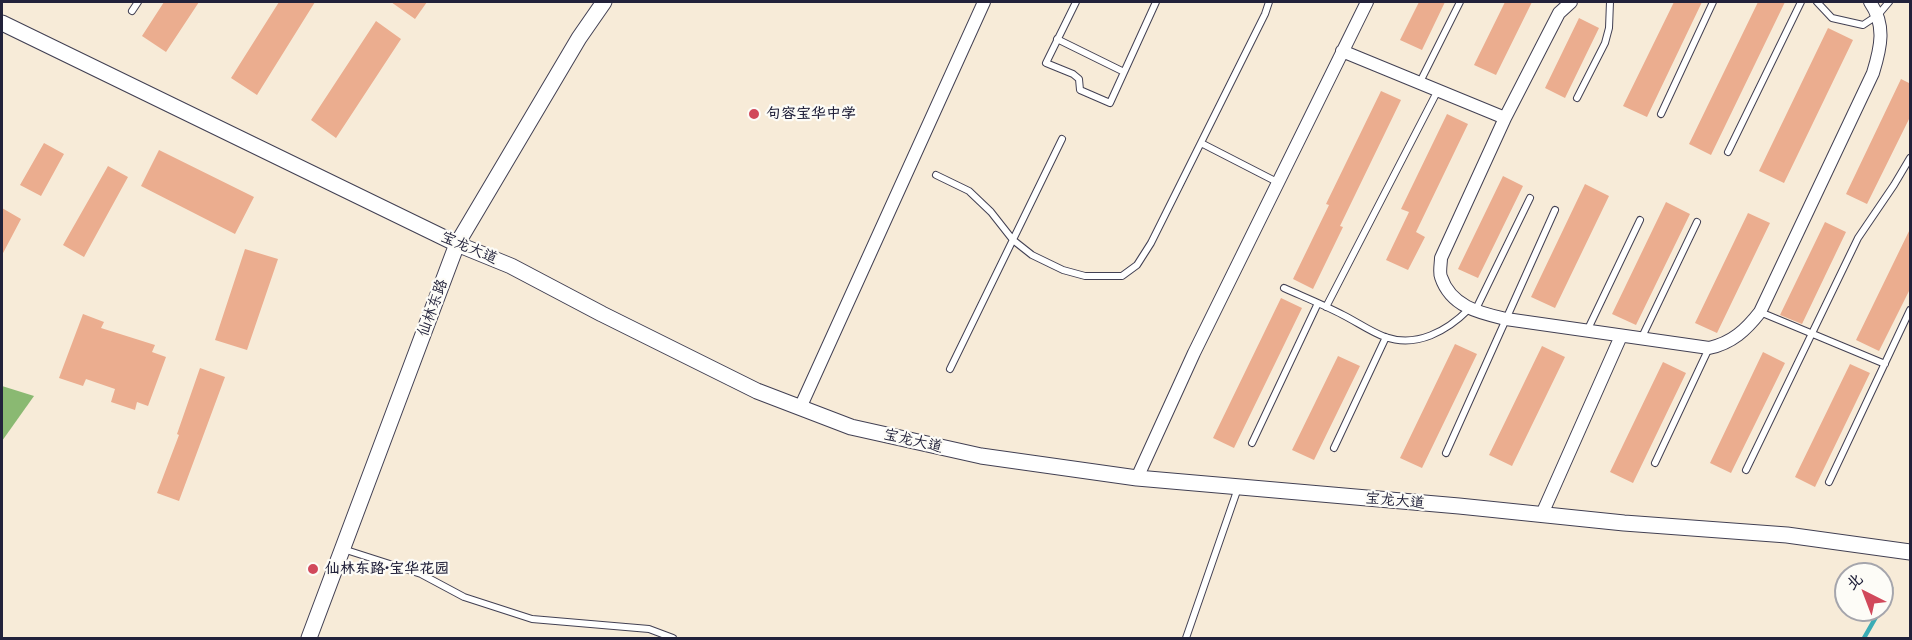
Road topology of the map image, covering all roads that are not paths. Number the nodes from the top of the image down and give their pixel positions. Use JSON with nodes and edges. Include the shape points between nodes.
{"nodes":[{"id":1,"x":138,"y":2,"type":"edge"},
{"id":2,"x":604,"y":2,"type":"edge"},
{"id":3,"x":984,"y":2,"type":"edge"},
{"id":4,"x":1076,"y":2,"type":"edge"},
{"id":5,"x":1156,"y":2,"type":"edge"},
{"id":6,"x":1269,"y":2,"type":"edge"},
{"id":7,"x":1367,"y":2,"type":"edge"},
{"id":8,"x":1460,"y":2,"type":"edge"},
{"id":9,"x":1571,"y":2,"type":"edge"},
{"id":10,"x":1610,"y":2,"type":"edge"},
{"id":11,"x":1713,"y":2,"type":"edge"},
{"id":12,"x":1801,"y":2,"type":"edge"},
{"id":13,"x":1817,"y":2,"type":"edge"},
{"id":14,"x":1870,"y":2,"type":"edge"},
{"id":15,"x":1889,"y":2,"type":"edge"},
{"id":16,"x":132,"y":11,"type":"dead end"},
{"id":17,"x":1878,"y":15,"type":"junction"},
{"id":18,"x":2,"y":22,"type":"edge"},
{"id":19,"x":1057,"y":39,"type":"junction"},
{"id":20,"x":1342,"y":51,"type":"junction"},
{"id":21,"x":1124,"y":72,"type":"junction"},
{"id":22,"x":1420,"y":82,"type":"junction"},
{"id":23,"x":1438,"y":90,"type":"junction"},
{"id":24,"x":1578,"y":98,"type":"dead end"},
{"id":25,"x":1661,"y":114,"type":"dead end"},
{"id":26,"x":1505,"y":118,"type":"junction"},
{"id":27,"x":1062,"y":139,"type":"dead end"},
{"id":28,"x":1201,"y":143,"type":"junction"},
{"id":29,"x":1728,"y":152,"type":"dead end"},
{"id":30,"x":1911,"y":158,"type":"edge"},
{"id":31,"x":936,"y":175,"type":"dead end"},
{"id":32,"x":1277,"y":182,"type":"junction"},
{"id":33,"x":1530,"y":198,"type":"dead end"},
{"id":34,"x":1555,"y":210,"type":"dead end"},
{"id":35,"x":1640,"y":220,"type":"dead end"},
{"id":36,"x":1697,"y":222,"type":"dead end"},
{"id":37,"x":1013,"y":240,"type":"junction"},
{"id":38,"x":457,"y":244,"type":"junction"},
{"id":39,"x":1284,"y":288,"type":"dead end"},
{"id":40,"x":1318,"y":303,"type":"junction"},
{"id":41,"x":1326,"y":307,"type":"junction"},
{"id":42,"x":1472,"y":310,"type":"junction"},
{"id":43,"x":1911,"y":310,"type":"edge"},
{"id":44,"x":1760,"y":312,"type":"junction"},
{"id":45,"x":1506,"y":319,"type":"junction"},
{"id":46,"x":1587,"y":331,"type":"junction"},
{"id":47,"x":1812,"y":334,"type":"junction"},
{"id":48,"x":1621,"y":336,"type":"junction"},
{"id":49,"x":1386,"y":337,"type":"junction"},
{"id":50,"x":1641,"y":339,"type":"junction"},
{"id":51,"x":1709,"y":348,"type":"junction"},
{"id":52,"x":1885,"y":364,"type":"junction"},
{"id":53,"x":950,"y":369,"type":"dead end"},
{"id":54,"x":800,"y":408,"type":"junction"},
{"id":55,"x":1252,"y":443,"type":"dead end"},
{"id":56,"x":1334,"y":448,"type":"dead end"},
{"id":57,"x":1446,"y":453,"type":"dead end"},
{"id":58,"x":1655,"y":464,"type":"dead end"},
{"id":59,"x":1746,"y":470,"type":"dead end"},
{"id":60,"x":1137,"y":478,"type":"junction"},
{"id":61,"x":1829,"y":482,"type":"dead end"},
{"id":62,"x":1238,"y":487,"type":"junction"},
{"id":63,"x":1542,"y":514,"type":"junction"},
{"id":64,"x":343,"y":549,"type":"junction"},
{"id":65,"x":1911,"y":552,"type":"edge"},
{"id":66,"x":309,"y":639,"type":"edge"},
{"id":67,"x":673,"y":639,"type":"edge"},
{"id":68,"x":1186,"y":639,"type":"edge"}],
"edges":[{"from":1,"to":16,"type":"lane"},
{"from":2,"to":38,"type":"street","name":"仙林东路"},
{"from":3,"to":54,"type":"street"},
{"from":4,"to":19,"type":"lane"},
{"from":5,"to":21,"type":"lane"},
{"from":6,"to":28,"type":"lane"},
{"from":7,"to":20,"type":"street"},
{"from":8,"to":22,"type":"lane"},
{"from":9,"to":26,"type":"street","via":[[1559,13]]},
{"from":10,"to":24,"type":"lane","via":[[1605,43]]},
{"from":11,"to":25,"type":"lane"},
{"from":12,"to":29,"type":"lane"},
{"from":13,"to":17,"type":"lane","via":[[1832,18],[1849,23],[1863,25]]},
{"from":14,"to":17,"type":"street"},
{"from":15,"to":17,"type":"lane"},
{"from":17,"to":44,"type":"street","via":[[1879,53],[1873,73]]},
{"from":18,"to":38,"type":"street","name":"宝龙大道"},
{"from":19,"to":21,"type":"lane"},
{"from":19,"to":21,"type":"lane","via":[[1046,63],[1073,74],[1079,79],[1080,90],[1110,103]]},
{"from":20,"to":22,"type":"street"},
{"from":20,"to":32,"type":"street"},
{"from":22,"to":23,"type":"street"},
{"from":23,"to":26,"type":"street"},
{"from":23,"to":41,"type":"lane"},
{"from":26,"to":42,"type":"street","via":[[1441,258],[1440,276],[1449,292]]},
{"from":27,"to":37,"type":"lane"},
{"from":28,"to":32,"type":"lane"},
{"from":28,"to":37,"type":"lane","via":[[1151,243],[1137,265],[1122,276],[1085,276],[1063,270],[1032,255]]},
{"from":30,"to":47,"type":"lane","via":[[1858,238]]},
{"from":31,"to":37,"type":"lane","via":[[969,191]]},
{"from":32,"to":60,"type":"street"},
{"from":33,"to":42,"type":"lane"},
{"from":34,"to":45,"type":"lane"},
{"from":35,"to":46,"type":"lane"},
{"from":36,"to":50,"type":"lane"},
{"from":37,"to":53,"type":"lane"},
{"from":38,"to":54,"type":"street","name":"宝龙大道","via":[[511,266],[757,391]]},
{"from":38,"to":64,"type":"street","name":"仙林东路"},
{"from":39,"to":40,"type":"lane"},
{"from":40,"to":41,"type":"lane"},
{"from":40,"to":55,"type":"lane"},
{"from":41,"to":49,"type":"lane"},
{"from":42,"to":45,"type":"street"},
{"from":42,"to":49,"type":"lane","via":[[1428,337]]},
{"from":43,"to":52,"type":"lane"},
{"from":44,"to":47,"type":"lane"},
{"from":44,"to":51,"type":"street","via":[[1738,336]]},
{"from":45,"to":46,"type":"street"},
{"from":45,"to":57,"type":"lane"},
{"from":46,"to":48,"type":"street"},
{"from":47,"to":52,"type":"lane"},
{"from":47,"to":59,"type":"lane"},
{"from":48,"to":50,"type":"street"},
{"from":48,"to":63,"type":"street"},
{"from":49,"to":56,"type":"lane"},
{"from":50,"to":51,"type":"street"},
{"from":51,"to":58,"type":"lane"},
{"from":52,"to":61,"type":"lane"},
{"from":54,"to":60,"type":"street","name":"宝龙大道","via":[[851,427],[981,456]]},
{"from":60,"to":62,"type":"street","name":"宝龙大道"},
{"from":62,"to":63,"type":"street","name":"宝龙大道"},
{"from":62,"to":68,"type":"lane"},
{"from":63,"to":65,"type":"street","name":"宝龙大道","via":[[1787,535]]},
{"from":64,"to":66,"type":"street","name":"仙林东路"},
{"from":64,"to":67,"type":"lane","via":[[421,574],[464,597],[532,619],[649,629]]}]}
